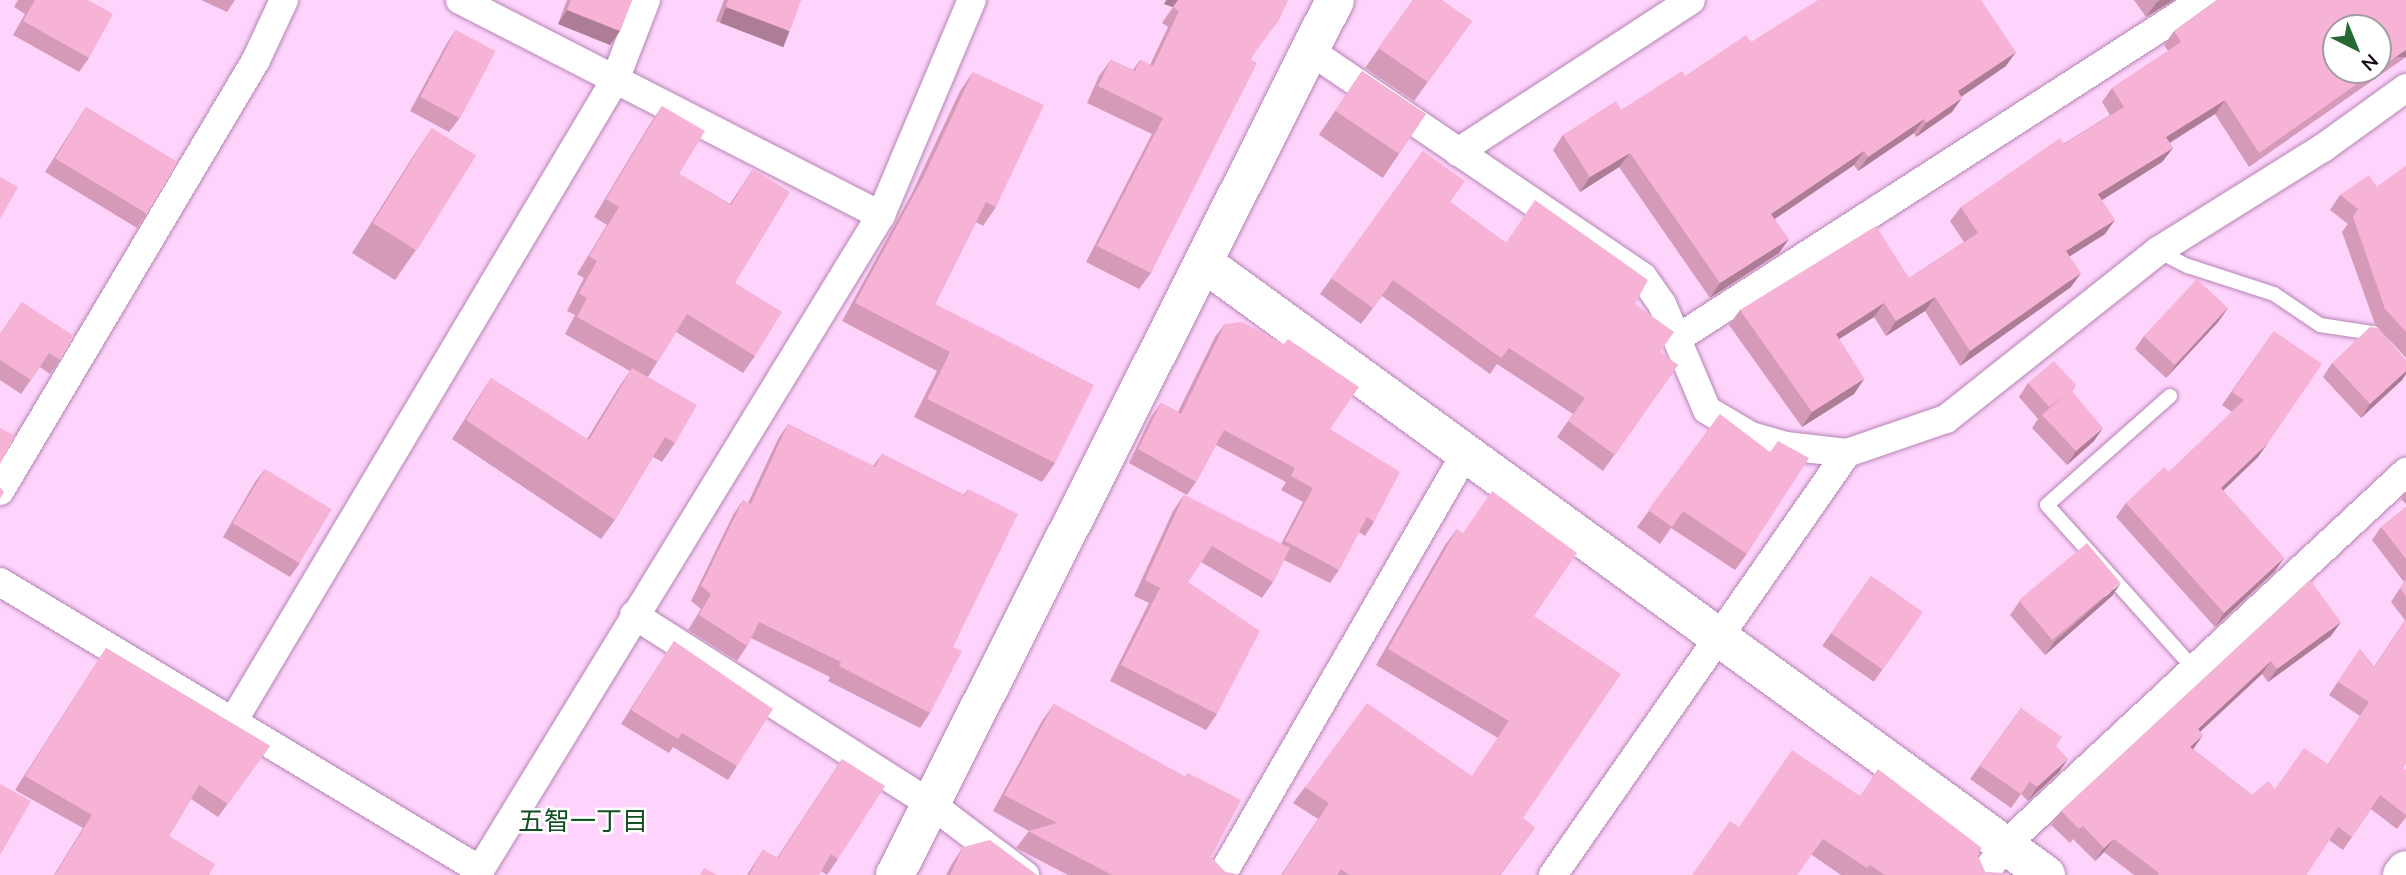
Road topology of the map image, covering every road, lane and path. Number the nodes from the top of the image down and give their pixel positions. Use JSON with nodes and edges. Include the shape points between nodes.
{"nodes":[{"id":1,"x":284,"y":0,"type":"edge"},
{"id":2,"x":460,"y":0,"type":"edge"},
{"id":3,"x":646,"y":0,"type":"edge"},
{"id":4,"x":972,"y":0,"type":"edge"},
{"id":5,"x":1335,"y":0,"type":"edge"},
{"id":6,"x":1691,"y":0,"type":"edge"},
{"id":7,"x":2203,"y":0,"type":"edge"},
{"id":8,"x":1312,"y":52,"type":"junction"},
{"id":9,"x":615,"y":80,"type":"junction"},
{"id":10,"x":2406,"y":88,"type":"edge"},
{"id":11,"x":1458,"y":152,"type":"junction"},
{"id":12,"x":881,"y":215,"type":"junction"},
{"id":13,"x":2158,"y":251,"type":"junction"},
{"id":14,"x":1204,"y":263,"type":"junction"},
{"id":15,"x":1678,"y":338,"type":"junction"},
{"id":16,"x":2389,"y":352,"type":"edge"},
{"id":17,"x":2170,"y":396,"type":"dead end"},
{"id":18,"x":1847,"y":453,"type":"junction"},
{"id":19,"x":1465,"y":454,"type":"junction"},
{"id":20,"x":2406,"y":472,"type":"edge"},
{"id":21,"x":0,"y":491,"type":"edge"},
{"id":22,"x":0,"y":582,"type":"edge"},
{"id":23,"x":634,"y":615,"type":"junction"},
{"id":24,"x":1717,"y":637,"type":"junction"},
{"id":25,"x":2194,"y":669,"type":"junction"},
{"id":26,"x":232,"y":723,"type":"junction"},
{"id":27,"x":931,"y":804,"type":"junction"},
{"id":28,"x":1995,"y":860,"type":"edge"},
{"id":29,"x":2406,"y":870,"type":"edge"},
{"id":30,"x":479,"y":872,"type":"edge"},
{"id":31,"x":895,"y":875,"type":"edge"},
{"id":32,"x":1025,"y":875,"type":"edge"},
{"id":33,"x":1222,"y":875,"type":"edge"},
{"id":34,"x":1553,"y":875,"type":"edge"},
{"id":35,"x":2046,"y":875,"type":"edge"},
{"id":36,"x":2402,"y":875,"type":"edge"}],
"edges":[{"from":1,"to":21,"type":"street","via":[[249,72]]},
{"from":2,"to":9,"type":"street"},
{"from":3,"to":9,"type":"street"},
{"from":4,"to":12,"type":"street"},
{"from":5,"to":8,"type":"street"},
{"from":6,"to":11,"type":"street"},
{"from":7,"to":15,"type":"street"},
{"from":8,"to":11,"type":"street"},
{"from":8,"to":14,"type":"street"},
{"from":9,"to":12,"type":"street"},
{"from":9,"to":26,"type":"street"},
{"from":10,"to":13,"type":"street","via":[[2323,148]]},
{"from":11,"to":15,"type":"street","via":[[1643,277]]},
{"from":12,"to":23,"type":"street"},
{"from":13,"to":16,"type":"lane","via":[[2188,266],[2273,294],[2320,325],[2373,333]]},
{"from":13,"to":18,"type":"street","via":[[1945,419]]},
{"from":14,"to":19,"type":"street"},
{"from":14,"to":27,"type":"street"},
{"from":15,"to":18,"type":"street","via":[[1707,410],[1727,424],[1786,446]]},
{"from":17,"to":25,"type":"lane","via":[[2047,505]]},
{"from":18,"to":24,"type":"street"},
{"from":19,"to":24,"type":"street"},
{"from":19,"to":33,"type":"street"},
{"from":20,"to":25,"type":"street"},
{"from":22,"to":26,"type":"street"},
{"from":23,"to":27,"type":"street"},
{"from":23,"to":30,"type":"street"},
{"from":24,"to":28,"type":"street"},
{"from":24,"to":34,"type":"street"},
{"from":25,"to":28,"type":"street"},
{"from":26,"to":30,"type":"street"},
{"from":27,"to":31,"type":"street"},
{"from":27,"to":32,"type":"street"},
{"from":28,"to":35,"type":"street"},
{"from":29,"to":36,"type":"street"}]}
